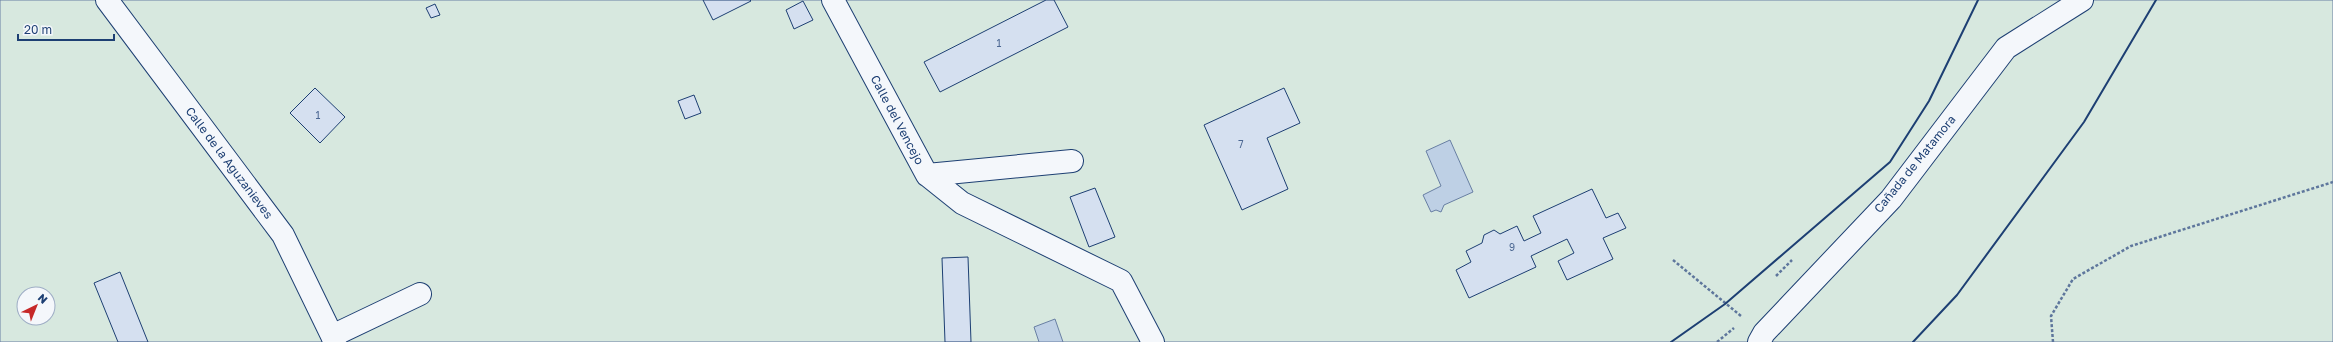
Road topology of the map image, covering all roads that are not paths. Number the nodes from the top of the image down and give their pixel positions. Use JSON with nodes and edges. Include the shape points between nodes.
{"nodes":[{"id":1,"x":107,"y":0,"type":"edge"},
{"id":2,"x":834,"y":0,"type":"edge"},
{"id":3,"x":2082,"y":0,"type":"edge"},
{"id":4,"x":1072,"y":161,"type":"dead end"},
{"id":5,"x":927,"y":175,"type":"junction"},
{"id":6,"x":420,"y":294,"type":"dead end"},
{"id":7,"x":1762,"y":338,"type":"edge"},
{"id":8,"x":334,"y":339,"type":"edge"},
{"id":9,"x":1153,"y":342,"type":"edge"}],
"edges":[{"from":1,"to":8,"type":"street","name":"Calle de la Aguzanieves","via":[[283,235]]},
{"from":2,"to":5,"type":"street","name":"Calle del Vencejo"},
{"from":3,"to":7,"type":"street","name":"Cañada de Matamora","via":[[2006,48],[1890,199]]},
{"from":4,"to":5,"type":"street","name":"Calle del Vencejo"},
{"from":5,"to":9,"type":"street","via":[[962,203],[1121,281]]},
{"from":6,"to":8,"type":"street","name":"Calle de la Aguzanieves"}]}
